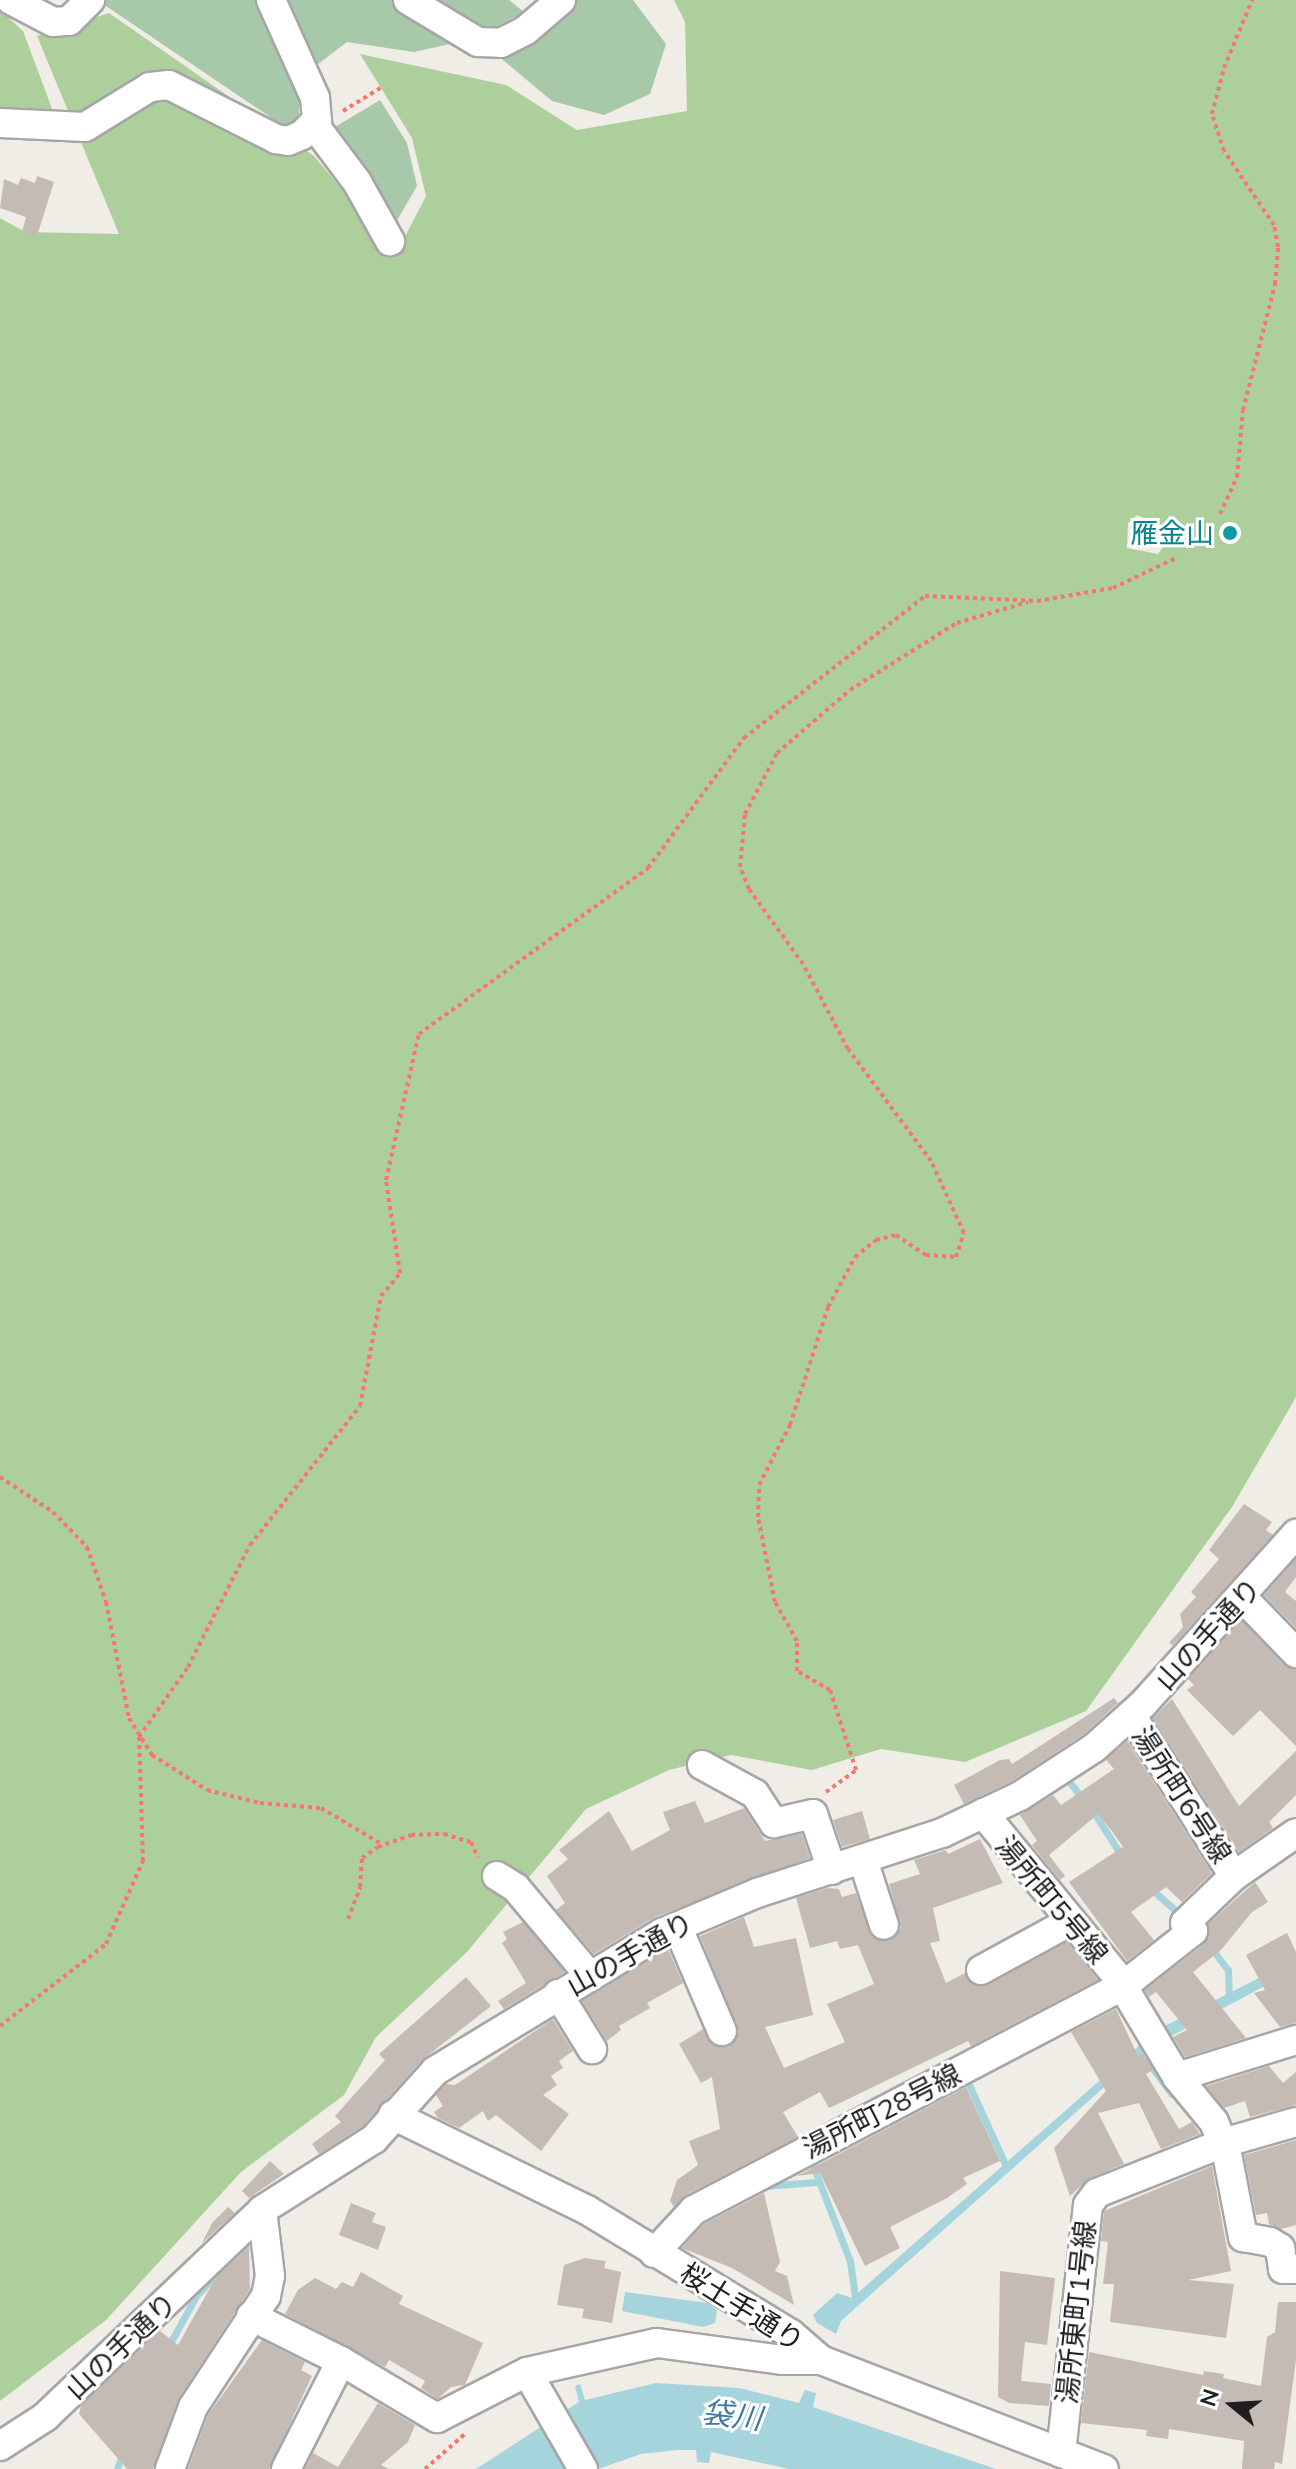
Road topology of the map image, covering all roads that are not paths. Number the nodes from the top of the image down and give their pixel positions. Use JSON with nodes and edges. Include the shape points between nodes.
{"nodes":[{"id":1,"x":11,"y":0,"type":"edge"},
{"id":2,"x":90,"y":0,"type":"edge"},
{"id":3,"x":271,"y":0,"type":"edge"},
{"id":4,"x":408,"y":0,"type":"edge"},
{"id":5,"x":561,"y":0,"type":"edge"},
{"id":6,"x":317,"y":122,"type":"junction"},
{"id":7,"x":0,"y":123,"type":"edge"},
{"id":8,"x":390,"y":241,"type":"dead end"},
{"id":9,"x":1296,"y":1534,"type":"edge"},
{"id":10,"x":1242,"y":1597,"type":"junction"},
{"id":11,"x":1296,"y":1653,"type":"edge"},
{"id":12,"x":1131,"y":1715,"type":"junction"},
{"id":13,"x":702,"y":1765,"type":"dead end"},
{"id":14,"x":983,"y":1813,"type":"junction"},
{"id":15,"x":1296,"y":1833,"type":"edge"},
{"id":16,"x":863,"y":1860,"type":"junction"},
{"id":17,"x":832,"y":1870,"type":"junction"},
{"id":18,"x":497,"y":1876,"type":"road end"},
{"id":19,"x":1234,"y":1876,"type":"junction"},
{"id":20,"x":1071,"y":1921,"type":"junction"},
{"id":21,"x":884,"y":1925,"type":"dead end"},
{"id":22,"x":678,"y":1928,"type":"junction"},
{"id":23,"x":981,"y":1970,"type":"dead end"},
{"id":24,"x":589,"y":1975,"type":"junction"},
{"id":25,"x":1123,"y":1986,"type":"junction"},
{"id":26,"x":558,"y":1994,"type":"junction"},
{"id":27,"x":722,"y":2031,"type":"dead end"},
{"id":28,"x":1296,"y":2040,"type":"edge"},
{"id":29,"x":592,"y":2049,"type":"dead end"},
{"id":30,"x":1177,"y":2077,"type":"junction"},
{"id":31,"x":393,"y":2115,"type":"junction"},
{"id":32,"x":1296,"y":2122,"type":"edge"},
{"id":33,"x":1223,"y":2143,"type":"junction"},
{"id":34,"x":262,"y":2210,"type":"junction"},
{"id":35,"x":654,"y":2253,"type":"junction"},
{"id":36,"x":1296,"y":2269,"type":"edge"},
{"id":37,"x":251,"y":2316,"type":"junction"},
{"id":38,"x":821,"y":2360,"type":"junction"},
{"id":39,"x":341,"y":2361,"type":"junction"},
{"id":40,"x":527,"y":2372,"type":"junction"},
{"id":41,"x":0,"y":2446,"type":"edge"},
{"id":42,"x":1061,"y":2453,"type":"junction"},
{"id":43,"x":170,"y":2469,"type":"edge"},
{"id":44,"x":286,"y":2469,"type":"edge"},
{"id":45,"x":583,"y":2469,"type":"edge"},
{"id":46,"x":1104,"y":2469,"type":"edge"}],
"edges":[{"from":1,"to":2,"type":"street","via":[[53,22],[69,21]]},
{"from":3,"to":6,"type":"street","via":[[315,98]]},
{"from":4,"to":5,"type":"street","via":[[478,42],[501,43]]},
{"from":6,"to":7,"type":"street","via":[[288,141],[276,139],[169,85],[150,87],[85,127]]},
{"from":6,"to":8,"type":"street"},
{"from":9,"to":10,"type":"street","name":"山の手通り"},
{"from":10,"to":11,"type":"street"},
{"from":10,"to":12,"type":"street","name":"山の手通り"},
{"from":12,"to":14,"type":"street","name":"山の手通り","via":[[1094,1748]]},
{"from":12,"to":19,"type":"street","name":"湯所町6号線"},
{"from":13,"to":17,"type":"street","via":[[755,1794],[774,1823],[813,1814]]},
{"from":14,"to":16,"type":"street","name":"山の手通り"},
{"from":14,"to":20,"type":"street","name":"湯所町5号線"},
{"from":15,"to":19,"type":"street"},
{"from":16,"to":17,"type":"street","name":"山の手通り"},
{"from":16,"to":21,"type":"street"},
{"from":17,"to":22,"type":"street","name":"山の手通り","via":[[713,1909]]},
{"from":18,"to":24,"type":"street","via":[[516,1888]]},
{"from":19,"to":25,"type":"street","name":"湯所町28号線","via":[[1185,1923],[1193,1931]]},
{"from":20,"to":23,"type":"street"},
{"from":20,"to":25,"type":"street","name":"湯所町5号線"},
{"from":22,"to":24,"type":"street","name":"山の手通り"},
{"from":22,"to":27,"type":"street"},
{"from":24,"to":26,"type":"street","name":"山の手通り"},
{"from":25,"to":30,"type":"street","name":"湯所町5号線"},
{"from":25,"to":35,"type":"street","name":"湯所町28号線","via":[[694,2210]]},
{"from":26,"to":29,"type":"street"},
{"from":26,"to":31,"type":"street","name":"山の手通り","via":[[435,2071]]},
{"from":28,"to":30,"type":"street"},
{"from":30,"to":33,"type":"street","name":"湯所町5号線","via":[[1214,2122]]},
{"from":31,"to":34,"type":"street","name":"山の手通り","via":[[374,2139]]},
{"from":31,"to":35,"type":"street","name":"桜土手通り","via":[[587,2210]]},
{"from":32,"to":33,"type":"street","name":"湯所東町1号線"},
{"from":33,"to":36,"type":"street","name":"湯所町5号線","via":[[1243,2237],[1280,2248],[1283,2269]]},
{"from":33,"to":42,"type":"street","name":"湯所東町1号線","via":[[1097,2193],[1088,2205]]},
{"from":34,"to":37,"type":"street","via":[[270,2276],[266,2296]]},
{"from":34,"to":41,"type":"street","name":"山の手通り","via":[[80,2385]]},
{"from":35,"to":38,"type":"street","name":"桜土手通り","via":[[791,2334]]},
{"from":37,"to":39,"type":"street"},
{"from":37,"to":43,"type":"street","via":[[193,2407]]},
{"from":38,"to":40,"type":"street","via":[[782,2360],[657,2343]]},
{"from":38,"to":42,"type":"street","name":"桜土手通り"},
{"from":39,"to":40,"type":"street","via":[[437,2418]]},
{"from":39,"to":44,"type":"street"},
{"from":40,"to":45,"type":"street"},
{"from":42,"to":46,"type":"street","name":"桜土手通り"}]}
